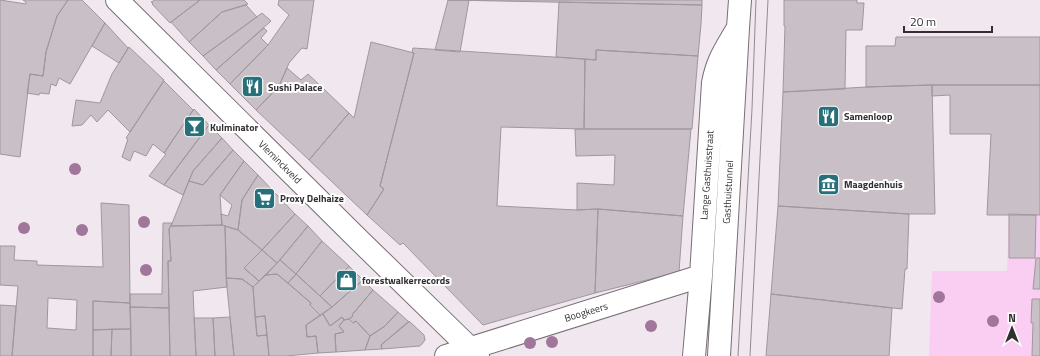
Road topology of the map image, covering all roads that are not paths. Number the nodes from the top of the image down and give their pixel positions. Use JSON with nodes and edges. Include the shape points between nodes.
{"nodes":[{"id":1,"x":117,"y":0,"type":"edge"},
{"id":2,"x":740,"y":0,"type":"edge"},
{"id":3,"x":738,"y":28,"type":"junction"},
{"id":4,"x":701,"y":276,"type":"junction"},
{"id":5,"x":474,"y":352,"type":"edge"},
{"id":6,"x":446,"y":356,"type":"edge"},
{"id":7,"x":694,"y":356,"type":"edge"},
{"id":8,"x":719,"y":356,"type":"edge"}],
"edges":[{"from":1,"to":5,"type":"street","name":"Vleminckveld"},
{"from":2,"to":3,"type":"street","name":"Lange Gasthuisstraat"},
{"from":3,"to":4,"type":"street","name":"Lange Gasthuisstraat","via":[[722,55],[713,83]]},
{"from":3,"to":8,"type":"street","name":"Gasthuistunnel"},
{"from":4,"to":5,"type":"street","name":"Boogkeers"},
{"from":4,"to":7,"type":"street","name":"Lange Gasthuisstraat"},
{"from":5,"to":6,"type":"street","name":"Boogkeers"}]}
